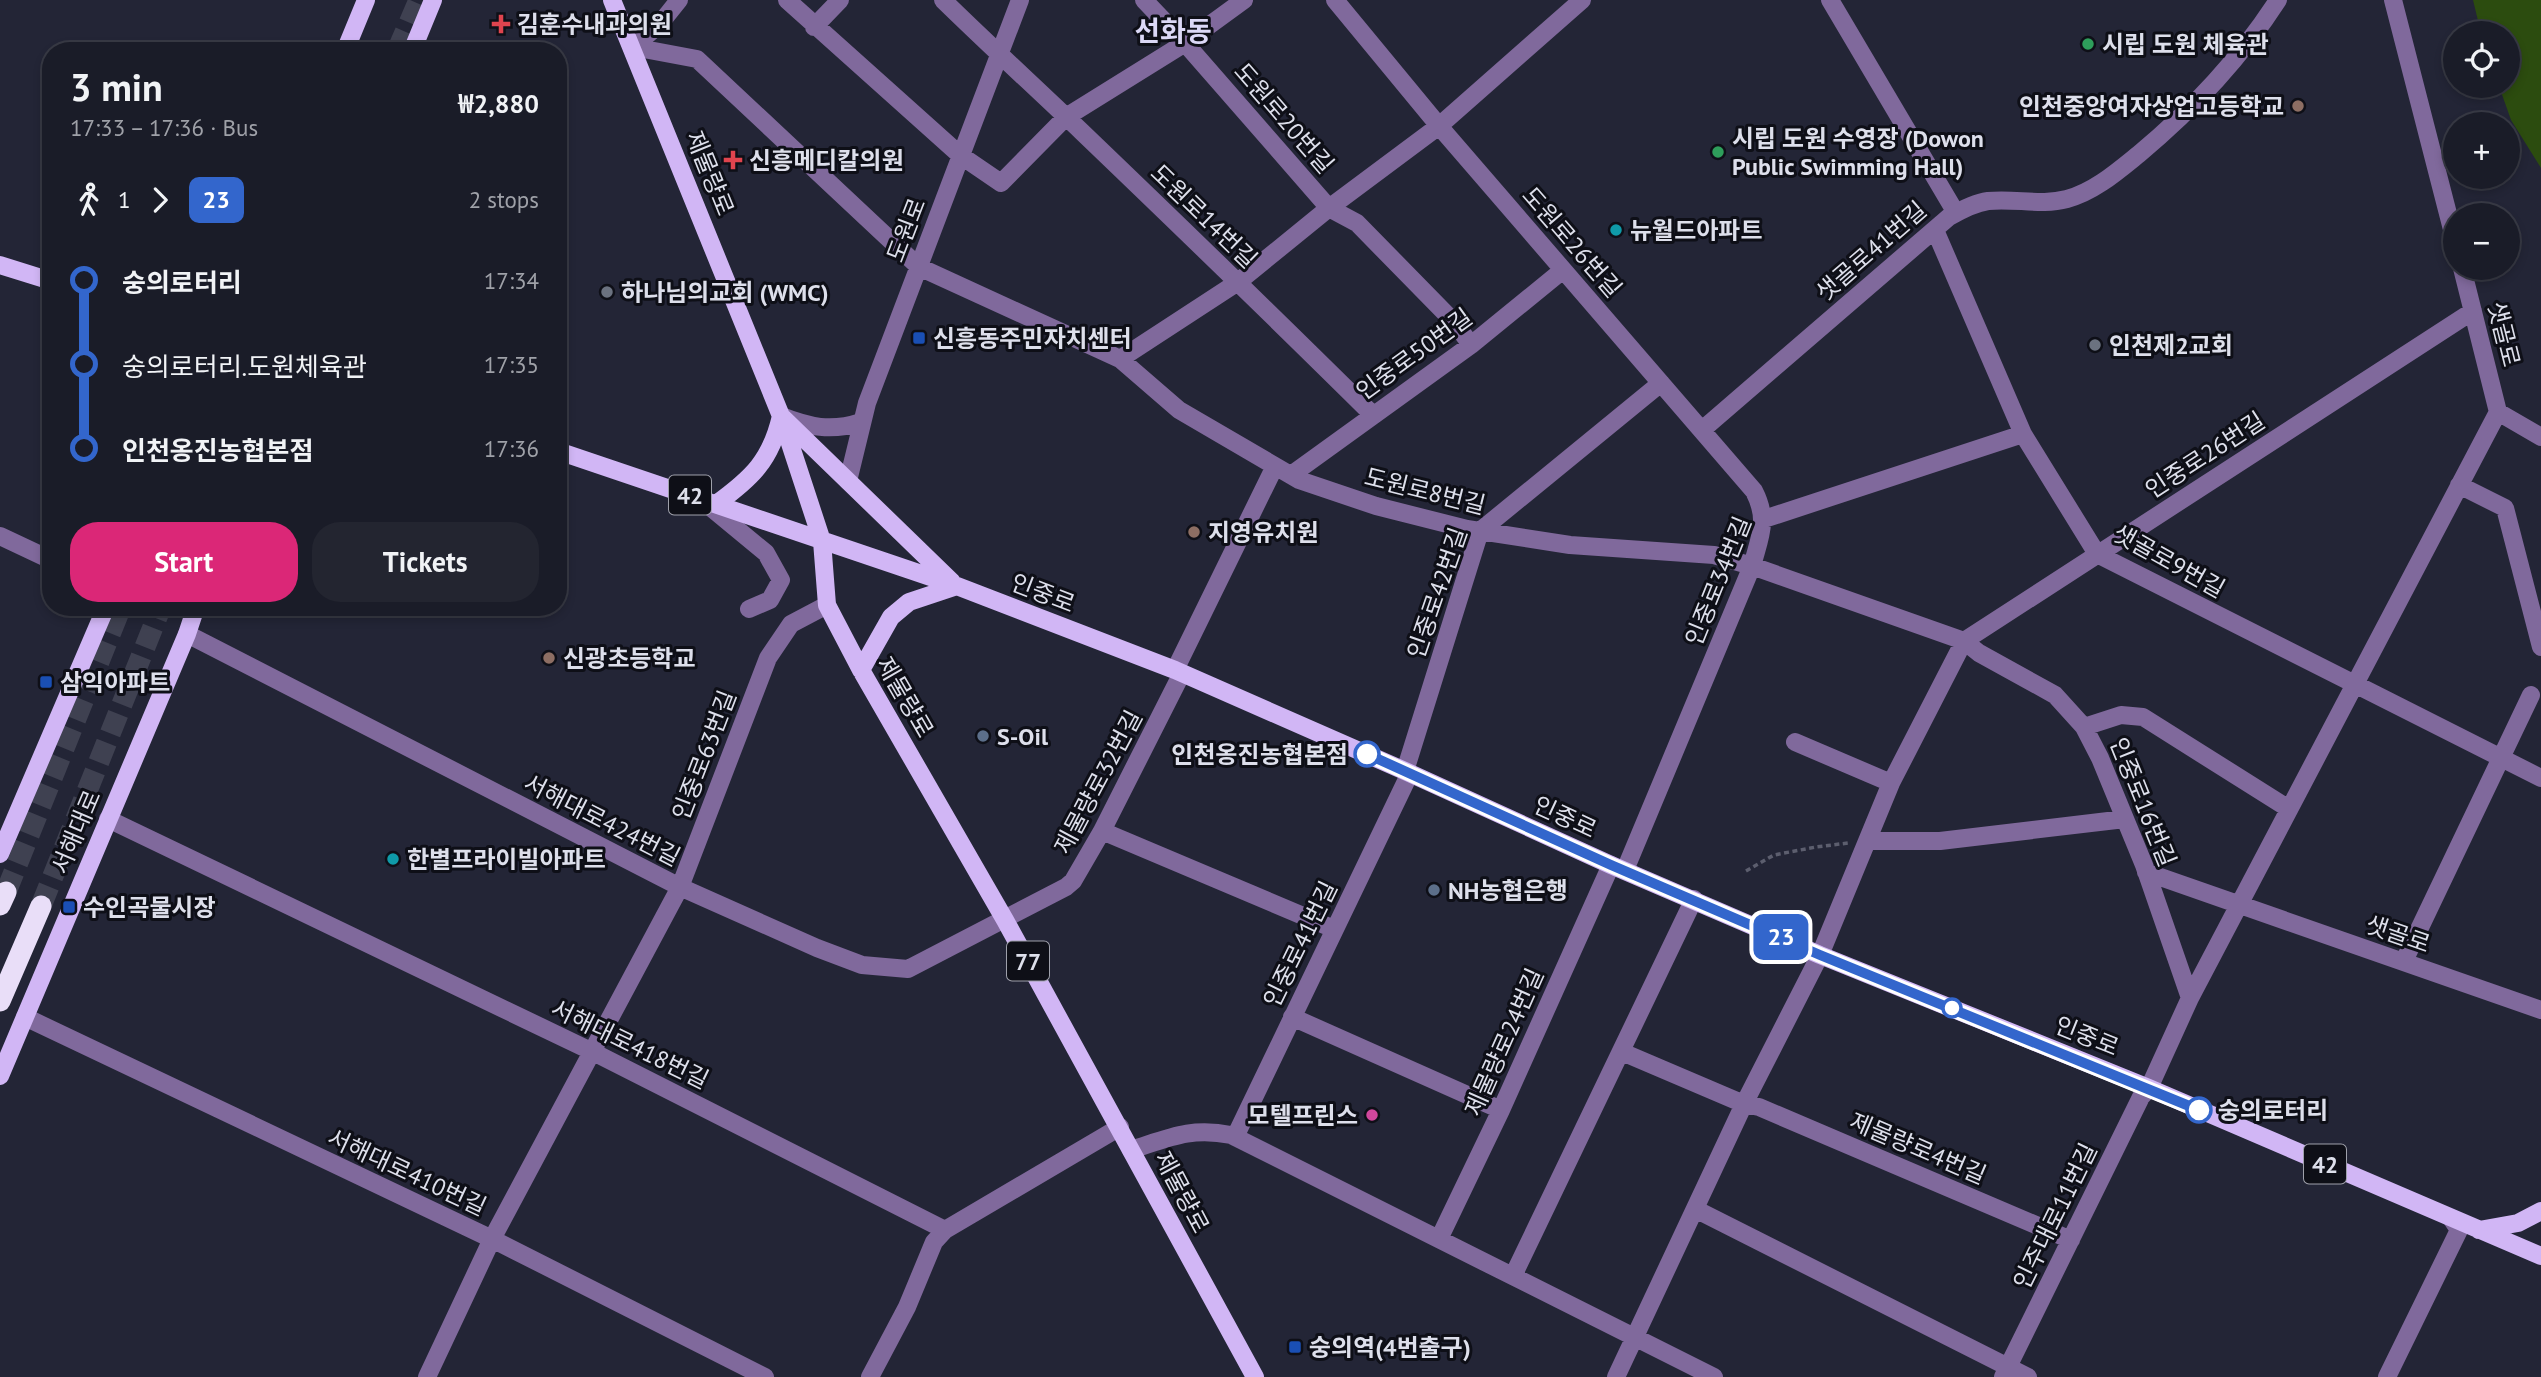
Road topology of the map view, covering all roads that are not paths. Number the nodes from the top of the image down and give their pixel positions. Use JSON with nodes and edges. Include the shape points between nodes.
{"nodes":[{"id":1,"x":366,"y":0,"type":"edge"},
{"id":2,"x":433,"y":0,"type":"edge"},
{"id":3,"x":679,"y":0,"type":"edge"},
{"id":4,"x":787,"y":0,"type":"edge"},
{"id":5,"x":840,"y":0,"type":"edge"},
{"id":6,"x":943,"y":0,"type":"edge"},
{"id":7,"x":1020,"y":0,"type":"edge"},
{"id":8,"x":1144,"y":0,"type":"edge"},
{"id":9,"x":1244,"y":0,"type":"edge"},
{"id":10,"x":1335,"y":0,"type":"edge"},
{"id":11,"x":1582,"y":0,"type":"edge"},
{"id":12,"x":1830,"y":0,"type":"edge"},
{"id":13,"x":2278,"y":0,"type":"edge"},
{"id":14,"x":2393,"y":0,"type":"edge"},
{"id":15,"x":611,"y":3,"type":"edge"},
{"id":16,"x":814,"y":27,"type":"junction"},
{"id":17,"x":349,"y":42,"type":"edge"},
{"id":18,"x":416,"y":42,"type":"edge"},
{"id":19,"x":1185,"y":43,"type":"junction"},
{"id":20,"x":634,"y":47,"type":"junction"},
{"id":21,"x":998,"y":55,"type":"junction"},
{"id":22,"x":1066,"y":117,"type":"junction"},
{"id":23,"x":1439,"y":125,"type":"junction"},
{"id":24,"x":960,"y":156,"type":"junction"},
{"id":25,"x":2445,"y":203,"type":"edge"},
{"id":26,"x":1329,"y":208,"type":"junction"},
{"id":27,"x":1956,"y":213,"type":"junction"},
{"id":28,"x":1935,"y":230,"type":"junction"},
{"id":29,"x":0,"y":265,"type":"edge"},
{"id":30,"x":919,"y":267,"type":"junction"},
{"id":31,"x":1563,"y":270,"type":"junction"},
{"id":32,"x":42,"y":278,"type":"edge"},
{"id":33,"x":2465,"y":280,"type":"edge"},
{"id":34,"x":1238,"y":282,"type":"junction"},
{"id":35,"x":2473,"y":311,"type":"junction"},
{"id":36,"x":1471,"y":345,"type":"junction"},
{"id":37,"x":1120,"y":359,"type":"junction"},
{"id":38,"x":1661,"y":383,"type":"junction"},
{"id":39,"x":2498,"y":412,"type":"junction"},
{"id":40,"x":1373,"y":415,"type":"junction"},
{"id":41,"x":781,"y":416,"type":"junction"},
{"id":42,"x":861,"y":422,"type":"junction"},
{"id":43,"x":1702,"y":430,"type":"junction"},
{"id":44,"x":2023,"y":434,"type":"junction"},
{"id":45,"x":2541,"y":438,"type":"edge"},
{"id":46,"x":567,"y":454,"type":"edge"},
{"id":47,"x":1283,"y":471,"type":"junction"},
{"id":48,"x":848,"y":481,"type":"junction"},
{"id":49,"x":2459,"y":485,"type":"junction"},
{"id":50,"x":708,"y":501,"type":"junction"},
{"id":51,"x":1764,"y":519,"type":"junction"},
{"id":52,"x":1480,"y":531,"type":"junction"},
{"id":53,"x":0,"y":536,"type":"edge"},
{"id":54,"x":822,"y":541,"type":"junction"},
{"id":55,"x":2097,"y":554,"type":"junction"},
{"id":56,"x":42,"y":556,"type":"edge"},
{"id":57,"x":1752,"y":566,"type":"junction"},
{"id":58,"x":957,"y":586,"type":"junction"},
{"id":59,"x":827,"y":605,"type":"junction"},
{"id":60,"x":749,"y":609,"type":"dead end"},
{"id":61,"x":102,"y":616,"type":"edge"},
{"id":62,"x":193,"y":616,"type":"edge"},
{"id":63,"x":2539,"y":626,"type":"edge"},
{"id":64,"x":187,"y":634,"type":"junction"},
{"id":65,"x":1964,"y":641,"type":"junction"},
{"id":66,"x":2541,"y":647,"type":"edge"},
{"id":67,"x":861,"y":670,"type":"junction"},
{"id":68,"x":1178,"y":672,"type":"junction"},
{"id":69,"x":2353,"y":685,"type":"junction"},
{"id":70,"x":2531,"y":695,"type":"dead end"},
{"id":71,"x":2084,"y":727,"type":"junction"},
{"id":72,"x":1795,"y":742,"type":"dead end"},
{"id":73,"x":2502,"y":758,"type":"junction"},
{"id":74,"x":1407,"y":772,"type":"junction"},
{"id":75,"x":2541,"y":778,"type":"edge"},
{"id":76,"x":1891,"y":783,"type":"junction"},
{"id":77,"x":2288,"y":809,"type":"junction"},
{"id":78,"x":108,"y":819,"type":"junction"},
{"id":79,"x":2125,"y":819,"type":"junction"},
{"id":80,"x":1102,"y":831,"type":"junction"},
{"id":81,"x":1868,"y":841,"type":"junction"},
{"id":82,"x":0,"y":854,"type":"edge"},
{"id":83,"x":1618,"y":868,"type":"junction"},
{"id":84,"x":2146,"y":872,"type":"junction"},
{"id":85,"x":680,"y":887,"type":"junction"},
{"id":86,"x":1694,"y":899,"type":"junction"},
{"id":87,"x":2238,"y":905,"type":"junction"},
{"id":88,"x":41,"y":906,"type":"tunnel mouth"},
{"id":89,"x":1005,"y":920,"type":"junction"},
{"id":90,"x":1335,"y":929,"type":"junction"},
{"id":91,"x":1820,"y":955,"type":"junction"},
{"id":92,"x":2404,"y":961,"type":"junction"},
{"id":93,"x":2190,"y":998,"type":"junction"},
{"id":94,"x":0,"y":1001,"type":"edge"},
{"id":95,"x":2541,"y":1010,"type":"edge"},
{"id":96,"x":25,"y":1017,"type":"junction"},
{"id":97,"x":1292,"y":1017,"type":"junction"},
{"id":98,"x":593,"y":1052,"type":"junction"},
{"id":99,"x":1622,"y":1052,"type":"junction"},
{"id":100,"x":0,"y":1076,"type":"edge"},
{"id":101,"x":2149,"y":1088,"type":"junction"},
{"id":102,"x":1744,"y":1104,"type":"junction"},
{"id":103,"x":1501,"y":1110,"type":"junction"},
{"id":104,"x":1120,"y":1127,"type":"junction"},
{"id":105,"x":1235,"y":1137,"type":"junction"},
{"id":106,"x":1131,"y":1150,"type":"junction"},
{"id":107,"x":1695,"y":1209,"type":"junction"},
{"id":108,"x":2541,"y":1210,"type":"edge"},
{"id":109,"x":2451,"y":1218,"type":"junction"},
{"id":110,"x":946,"y":1230,"type":"junction"},
{"id":111,"x":2479,"y":1230,"type":"junction"},
{"id":112,"x":492,"y":1239,"type":"junction"},
{"id":113,"x":1439,"y":1239,"type":"junction"},
{"id":114,"x":2071,"y":1240,"type":"junction"},
{"id":115,"x":2541,"y":1256,"type":"edge"},
{"id":116,"x":1513,"y":1276,"type":"junction"},
{"id":117,"x":1636,"y":1338,"type":"junction"},
{"id":118,"x":2006,"y":1372,"type":"edge"},
{"id":119,"x":427,"y":1377,"type":"edge"},
{"id":120,"x":765,"y":1377,"type":"edge"},
{"id":121,"x":870,"y":1377,"type":"edge"},
{"id":122,"x":1255,"y":1377,"type":"edge"},
{"id":123,"x":1616,"y":1377,"type":"edge"},
{"id":124,"x":1714,"y":1377,"type":"edge"},
{"id":125,"x":2028,"y":1377,"type":"edge"},
{"id":126,"x":2387,"y":1377,"type":"edge"}],
"edges":[{"from":1,"to":17,"type":"main road"},
{"from":2,"to":18,"type":"main road"},
{"from":3,"to":20,"type":"street"},
{"from":4,"to":16,"type":"street"},
{"from":5,"to":16,"type":"street"},
{"from":6,"to":21,"type":"street","name":"도원로14번길"},
{"from":7,"to":21,"type":"street","name":"도원로"},
{"from":8,"to":19,"type":"street","name":"도원로20번길"},
{"from":9,"to":19,"type":"street"},
{"from":10,"to":23,"type":"street","name":"도원로26번길"},
{"from":11,"to":23,"type":"street"},
{"from":12,"to":27,"type":"street"},
{"from":13,"to":27,"type":"street","name":"샛골로41번길","via":[[2215,85],[2177,122],[2090,190],[2054,202],[1985,202]]},
{"from":14,"to":25,"type":"street"},
{"from":15,"to":20,"type":"main road","name":"제물량로"},
{"from":16,"to":24,"type":"street"},
{"from":19,"to":22,"type":"street"},
{"from":19,"to":26,"type":"street","name":"도원로20번길"},
{"from":20,"to":30,"type":"street","name":"도원로8번길","via":[[697,59]]},
{"from":20,"to":41,"type":"main road","name":"제물량로"},
{"from":21,"to":22,"type":"street","name":"도원로14번길"},
{"from":21,"to":24,"type":"street","name":"도원로"},
{"from":22,"to":24,"type":"street","via":[[1001,183]]},
{"from":22,"to":34,"type":"street","name":"도원로14번길"},
{"from":23,"to":26,"type":"street"},
{"from":23,"to":31,"type":"street","name":"도원로26번길"},
{"from":24,"to":30,"type":"street","name":"도원로"},
{"from":26,"to":34,"type":"street"},
{"from":26,"to":36,"type":"street","name":"도원로20번길","via":[[1357,223]]},
{"from":27,"to":28,"type":"street","name":"샛골로41번길"},
{"from":28,"to":43,"type":"street","name":"샛골로41번길"},
{"from":28,"to":44,"type":"street","name":"샛골로9번길"},
{"from":29,"to":32,"type":"main road"},
{"from":30,"to":37,"type":"street","name":"도원로8번길"},
{"from":30,"to":42,"type":"street","name":"도원로"},
{"from":31,"to":36,"type":"street","name":"인중로50번길"},
{"from":31,"to":38,"type":"street","name":"도원로26번길"},
{"from":33,"to":35,"type":"street","name":"샛골로"},
{"from":34,"to":37,"type":"street"},
{"from":34,"to":40,"type":"street","name":"도원로14번길"},
{"from":35,"to":39,"type":"street","name":"샛골로"},
{"from":35,"to":55,"type":"street","name":"인중로26번길"},
{"from":36,"to":40,"type":"street","name":"인중로50번길"},
{"from":37,"to":47,"type":"street","name":"도원로8번길","via":[[1179,410]]},
{"from":38,"to":43,"type":"street","name":"도원로26번길"},
{"from":38,"to":52,"type":"street","name":"인중로42번길"},
{"from":39,"to":45,"type":"street"},
{"from":39,"to":49,"type":"street"},
{"from":40,"to":47,"type":"street","name":"인중로50번길"},
{"from":41,"to":42,"type":"street","via":[[830,429]]},
{"from":41,"to":48,"type":"main road"},
{"from":41,"to":50,"type":"main road","via":[[776,438],[755,473]]},
{"from":41,"to":54,"type":"main road","name":"제물량로"},
{"from":42,"to":48,"type":"street","name":"도원로"},
{"from":43,"to":51,"type":"street","name":"도원로26번길","via":[[1754,491]]},
{"from":44,"to":51,"type":"street","name":"인중로34번길"},
{"from":44,"to":55,"type":"street","name":"샛골로9번길"},
{"from":46,"to":50,"type":"main road","name":"인중로","number":"42"},
{"from":47,"to":52,"type":"street","name":"도원로8번길","via":[[1376,506]]},
{"from":47,"to":68,"type":"street","name":"인중로50번길"},
{"from":48,"to":58,"type":"main road"},
{"from":49,"to":63,"type":"street","via":[[2505,508]]},
{"from":49,"to":69,"type":"street"},
{"from":50,"to":54,"type":"main road","name":"인중로","number":"42"},
{"from":50,"to":60,"type":"street","via":[[766,553],[781,580],[770,600]]},
{"from":51,"to":57,"type":"street","name":"인중로34번길"},
{"from":52,"to":57,"type":"street","name":"도원로8번길","via":[[1570,545],[1714,555]]},
{"from":52,"to":74,"type":"street","name":"인중로42번길"},
{"from":53,"to":56,"type":"street"},
{"from":54,"to":58,"type":"main road","name":"인중로","number":"42"},
{"from":54,"to":59,"type":"main road","name":"제물량로","number":"77"},
{"from":55,"to":65,"type":"street","name":"인중로26번길"},
{"from":55,"to":69,"type":"street","name":"샛골로9번길"},
{"from":57,"to":65,"type":"street","name":"도원로8번길"},
{"from":57,"to":83,"type":"street","name":"인중로34번길"},
{"from":58,"to":67,"type":"main road","via":[[909,602],[891,617]]},
{"from":58,"to":68,"type":"main road","name":"인중로","number":"42"},
{"from":59,"to":67,"type":"main road","name":"제물량로","number":"77"},
{"from":59,"to":85,"type":"street","name":"인중로63번길","via":[[792,624],[768,658]]},
{"from":61,"to":82,"type":"main road"},
{"from":62,"to":64,"type":"main road","name":"서해대로"},
{"from":63,"to":66,"type":"street"},
{"from":64,"to":78,"type":"main road","name":"서해대로"},
{"from":64,"to":85,"type":"street","name":"서해대로424번길"},
{"from":65,"to":71,"type":"street","via":[[2055,695]]},
{"from":65,"to":76,"type":"street","name":"인중로26번길"},
{"from":67,"to":89,"type":"main road","name":"제물량로","number":"77"},
{"from":68,"to":74,"type":"main road","name":"인중로","number":"42"},
{"from":68,"to":80,"type":"street","name":"제물량로32번길"},
{"from":69,"to":73,"type":"street","name":"샛골로9번길"},
{"from":69,"to":77,"type":"street"},
{"from":70,"to":73,"type":"street"},
{"from":71,"to":77,"type":"street","name":"인중로16번길","via":[[2121,715],[2143,717]]},
{"from":71,"to":79,"type":"street","name":"인중로16번길"},
{"from":72,"to":76,"type":"street"},
{"from":73,"to":75,"type":"street","name":"샛골로9번길"},
{"from":73,"to":92,"type":"street"},
{"from":74,"to":83,"type":"main road","name":"인중로","number":"42"},
{"from":74,"to":90,"type":"street","name":"인중로41번길"},
{"from":76,"to":81,"type":"street","name":"인중로26번길"},
{"from":77,"to":87,"type":"street"},
{"from":78,"to":96,"type":"main road","name":"서해대로"},
{"from":78,"to":98,"type":"street","name":"서해대로418번길"},
{"from":79,"to":81,"type":"street","via":[[1940,841]]},
{"from":79,"to":84,"type":"street","name":"인중로16번길"},
{"from":80,"to":89,"type":"street","name":"제물량로32번길","via":[[1073,881]]},
{"from":80,"to":90,"type":"street"},
{"from":81,"to":91,"type":"street","name":"인중로26번길"},
{"from":83,"to":86,"type":"main road","name":"인중로","number":"42"},
{"from":83,"to":103,"type":"street","name":"제물량로24번길"},
{"from":84,"to":87,"type":"street","name":"샛골로"},
{"from":84,"to":93,"type":"street","name":"인중로16번길"},
{"from":85,"to":89,"type":"street","name":"서해대로424번길","via":[[862,965],[908,969]]},
{"from":85,"to":98,"type":"street","name":"인중로63번길"},
{"from":86,"to":91,"type":"main road","name":"인중로","number":"42"},
{"from":86,"to":99,"type":"street"},
{"from":87,"to":92,"type":"street","name":"샛골로"},
{"from":87,"to":93,"type":"street"},
{"from":88,"to":94,"type":"highway"},
{"from":89,"to":104,"type":"main road","name":"제물량로","number":"77"},
{"from":90,"to":97,"type":"street","name":"인중로41번길"},
{"from":91,"to":101,"type":"main road","name":"인중로","number":"42"},
{"from":91,"to":102,"type":"street"},
{"from":92,"to":95,"type":"street","name":"샛골로"},
{"from":93,"to":101,"type":"street"},
{"from":96,"to":100,"type":"main road","name":"서해대로"},
{"from":96,"to":112,"type":"street","name":"서해대로410번길"},
{"from":97,"to":103,"type":"street"},
{"from":97,"to":105,"type":"street","name":"인중로41번길"},
{"from":98,"to":110,"type":"street","name":"서해대로418번길"},
{"from":98,"to":112,"type":"street","name":"인중로63번길"},
{"from":99,"to":102,"type":"street","name":"제물량로4번길"},
{"from":99,"to":116,"type":"street"},
{"from":101,"to":109,"type":"main road","name":"인중로","number":"42"},
{"from":101,"to":114,"type":"street","name":"인주대로11번길"},
{"from":102,"to":107,"type":"street"},
{"from":102,"to":114,"type":"street","name":"제물량로4번길"},
{"from":103,"to":113,"type":"street","name":"제물량로24번길"},
{"from":104,"to":106,"type":"main road","name":"제물량로","number":"77"},
{"from":104,"to":110,"type":"street"},
{"from":105,"to":106,"type":"street","via":[[1186,1132]]},
{"from":105,"to":113,"type":"street"},
{"from":106,"to":122,"type":"main road","name":"제물량로","number":"77"},
{"from":107,"to":117,"type":"street"},
{"from":107,"to":118,"type":"street"},
{"from":108,"to":111,"type":"main road","via":[[2518,1223]]},
{"from":109,"to":111,"type":"main road","name":"인중로","number":"42"},
{"from":109,"to":126,"type":"street","via":[[2459,1230]]},
{"from":110,"to":121,"type":"street","via":[[934,1242]]},
{"from":111,"to":115,"type":"main road","name":"인중로","number":"42"},
{"from":112,"to":119,"type":"street","name":"인중로63번길"},
{"from":112,"to":120,"type":"street","name":"서해대로410번길"},
{"from":113,"to":116,"type":"street"},
{"from":114,"to":118,"type":"street","name":"인주대로11번길"},
{"from":116,"to":117,"type":"street"},
{"from":117,"to":123,"type":"street"},
{"from":117,"to":124,"type":"street"},
{"from":118,"to":125,"type":"street"}]}
